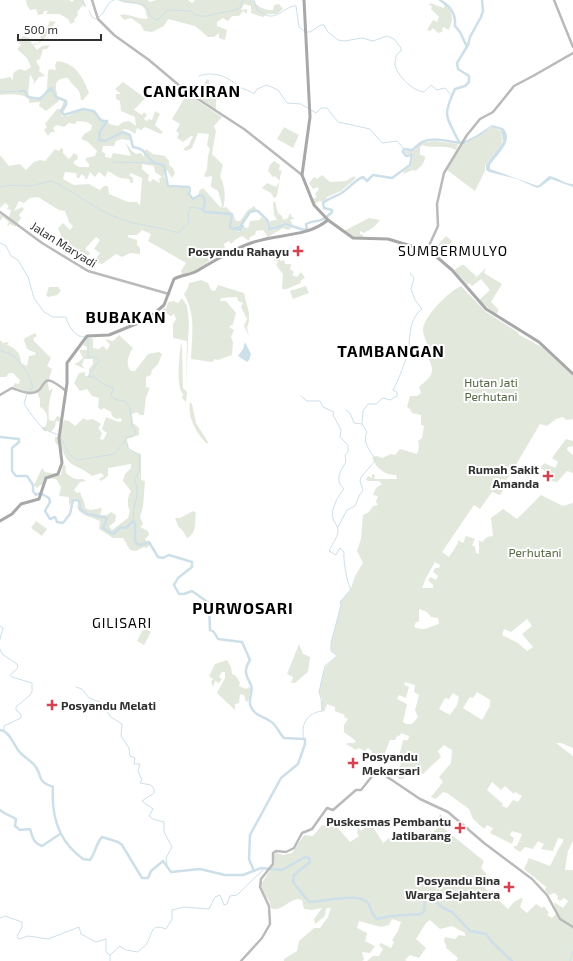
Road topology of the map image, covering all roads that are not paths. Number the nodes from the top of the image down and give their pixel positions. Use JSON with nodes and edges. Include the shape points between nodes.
{"nodes":[{"id":1,"x":92,"y":0,"type":"edge"},
{"id":2,"x":304,"y":0,"type":"edge"},
{"id":3,"x":554,"y":0,"type":"edge"},
{"id":4,"x":573,"y":47,"type":"edge"},
{"id":5,"x":573,"y":53,"type":"edge"},
{"id":6,"x":301,"y":172,"type":"junction"},
{"id":7,"x":0,"y":212,"type":"edge"},
{"id":8,"x":327,"y":218,"type":"junction"},
{"id":9,"x":428,"y":250,"type":"junction"},
{"id":10,"x":168,"y":294,"type":"junction"},
{"id":11,"x":573,"y":374,"type":"edge"},
{"id":12,"x":66,"y":392,"type":"junction"},
{"id":13,"x":0,"y":395,"type":"edge"},
{"id":14,"x":0,"y":521,"type":"edge"},
{"id":15,"x":573,"y":927,"type":"edge"},
{"id":16,"x":241,"y":961,"type":"edge"}],
"edges":[{"from":1,"to":6,"type":"street","via":[[97,18],[114,35],[187,92],[244,129]]},
{"from":2,"to":6,"type":"main road","via":[[310,109]]},
{"from":3,"to":4,"type":"street"},
{"from":5,"to":9,"type":"street","via":[[514,86],[493,112],[480,119],[463,139],[444,174],[437,204],[438,226]]},
{"from":6,"to":8,"type":"main road","via":[[311,200]]},
{"from":7,"to":10,"type":"street","name":"Jalan Maryadi","via":[[42,243],[88,271]]},
{"from":8,"to":9,"type":"main road","via":[[355,238],[388,239]]},
{"from":8,"to":10,"type":"main road","via":[[310,231],[250,243],[214,259],[197,271],[175,279]]},
{"from":9,"to":11,"type":"main road","via":[[452,270],[486,309],[539,342]]},
{"from":10,"to":12,"type":"main road","via":[[163,306],[144,322],[111,334],[90,335],[85,338],[67,363]]},
{"from":12,"to":13,"type":"street","via":[[51,380],[44,382],[36,391],[28,393],[12,388]]},
{"from":12,"to":14,"type":"main road","via":[[59,437],[61,468],[57,475],[46,478],[38,500],[22,504]]},
{"from":15,"to":16,"type":"street","via":[[560,919],[547,895],[532,879],[444,810],[420,799],[377,770],[361,790],[356,790],[333,810],[327,808],[312,828],[302,833],[294,848],[286,852],[274,852],[272,865],[261,879],[260,889],[267,899],[270,924],[262,938]]}]}
